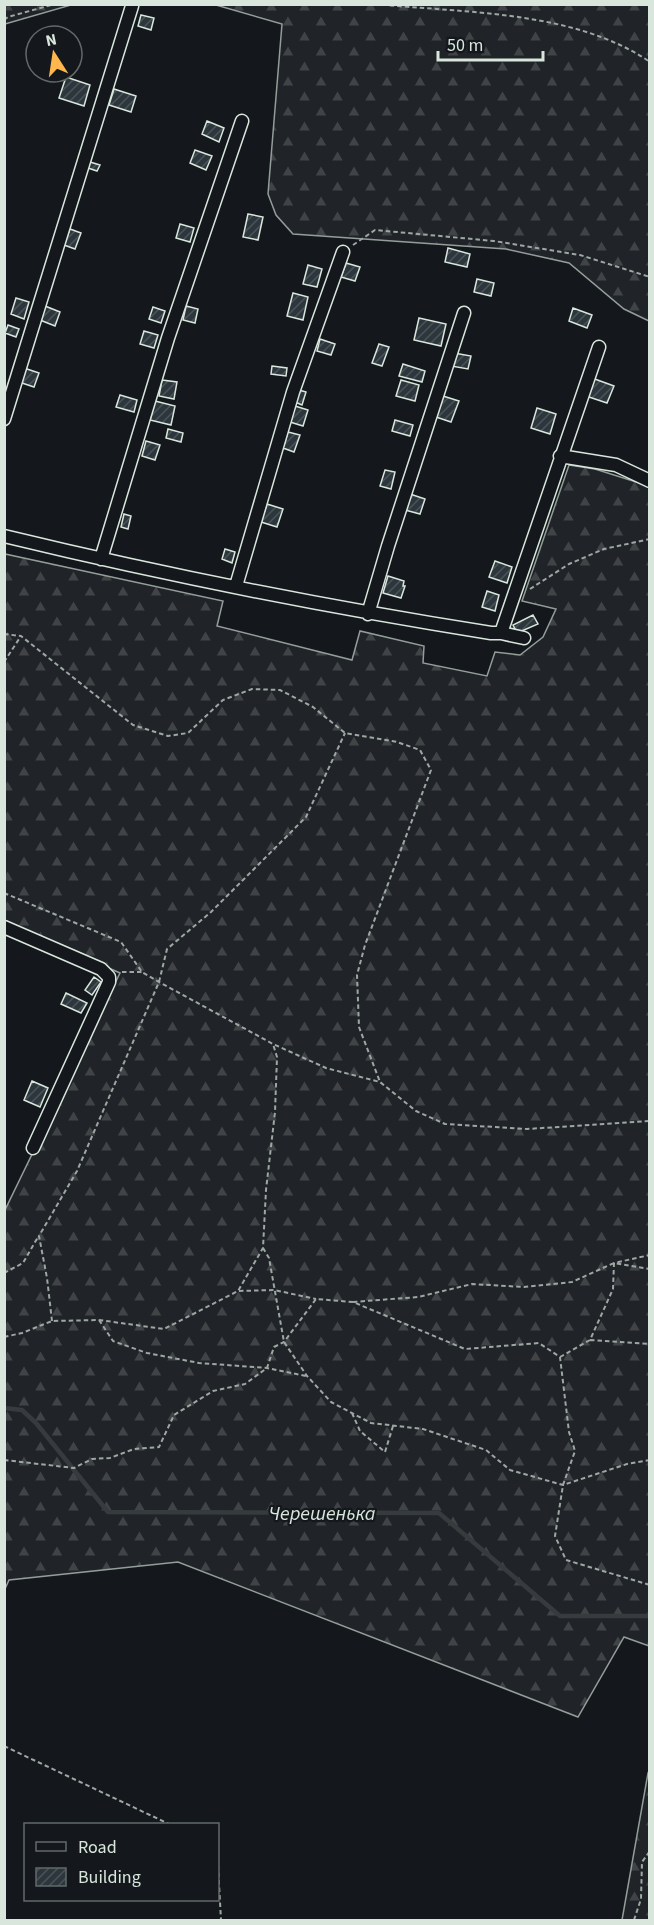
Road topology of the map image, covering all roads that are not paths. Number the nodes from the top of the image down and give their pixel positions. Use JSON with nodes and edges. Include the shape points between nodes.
{"nodes":[{"id":1,"x":132,"y":6,"type":"dead end"},
{"id":2,"x":242,"y":121,"type":"dead end"},
{"id":3,"x":343,"y":252,"type":"road end"},
{"id":4,"x":464,"y":313,"type":"dead end"},
{"id":5,"x":598,"y":347,"type":"dead end"},
{"id":6,"x":4,"y":419,"type":"edge"},
{"id":7,"x":560,"y":456,"type":"junction"},
{"id":8,"x":650,"y":481,"type":"edge"},
{"id":9,"x":4,"y":536,"type":"edge"},
{"id":10,"x":101,"y":559,"type":"junction"},
{"id":11,"x":236,"y":586,"type":"junction"},
{"id":12,"x":368,"y":614,"type":"junction"},
{"id":13,"x":501,"y":633,"type":"junction"},
{"id":14,"x":524,"y":638,"type":"dead end"},
{"id":15,"x":4,"y":927,"type":"edge"},
{"id":16,"x":33,"y":1148,"type":"dead end"}],
"edges":[{"from":1,"to":6,"type":"street"},
{"from":2,"to":10,"type":"street","via":[[168,338]]},
{"from":3,"to":11,"type":"street","via":[[293,392]]},
{"from":4,"to":12,"type":"street"},
{"from":5,"to":7,"type":"street"},
{"from":7,"to":8,"type":"street","via":[[616,465]]},
{"from":7,"to":13,"type":"street"},
{"from":9,"to":10,"type":"street"},
{"from":10,"to":11,"type":"street"},
{"from":11,"to":12,"type":"street"},
{"from":12,"to":13,"type":"street"},
{"from":13,"to":14,"type":"street"},
{"from":15,"to":16,"type":"street","via":[[107,972],[109,982]]}]}
